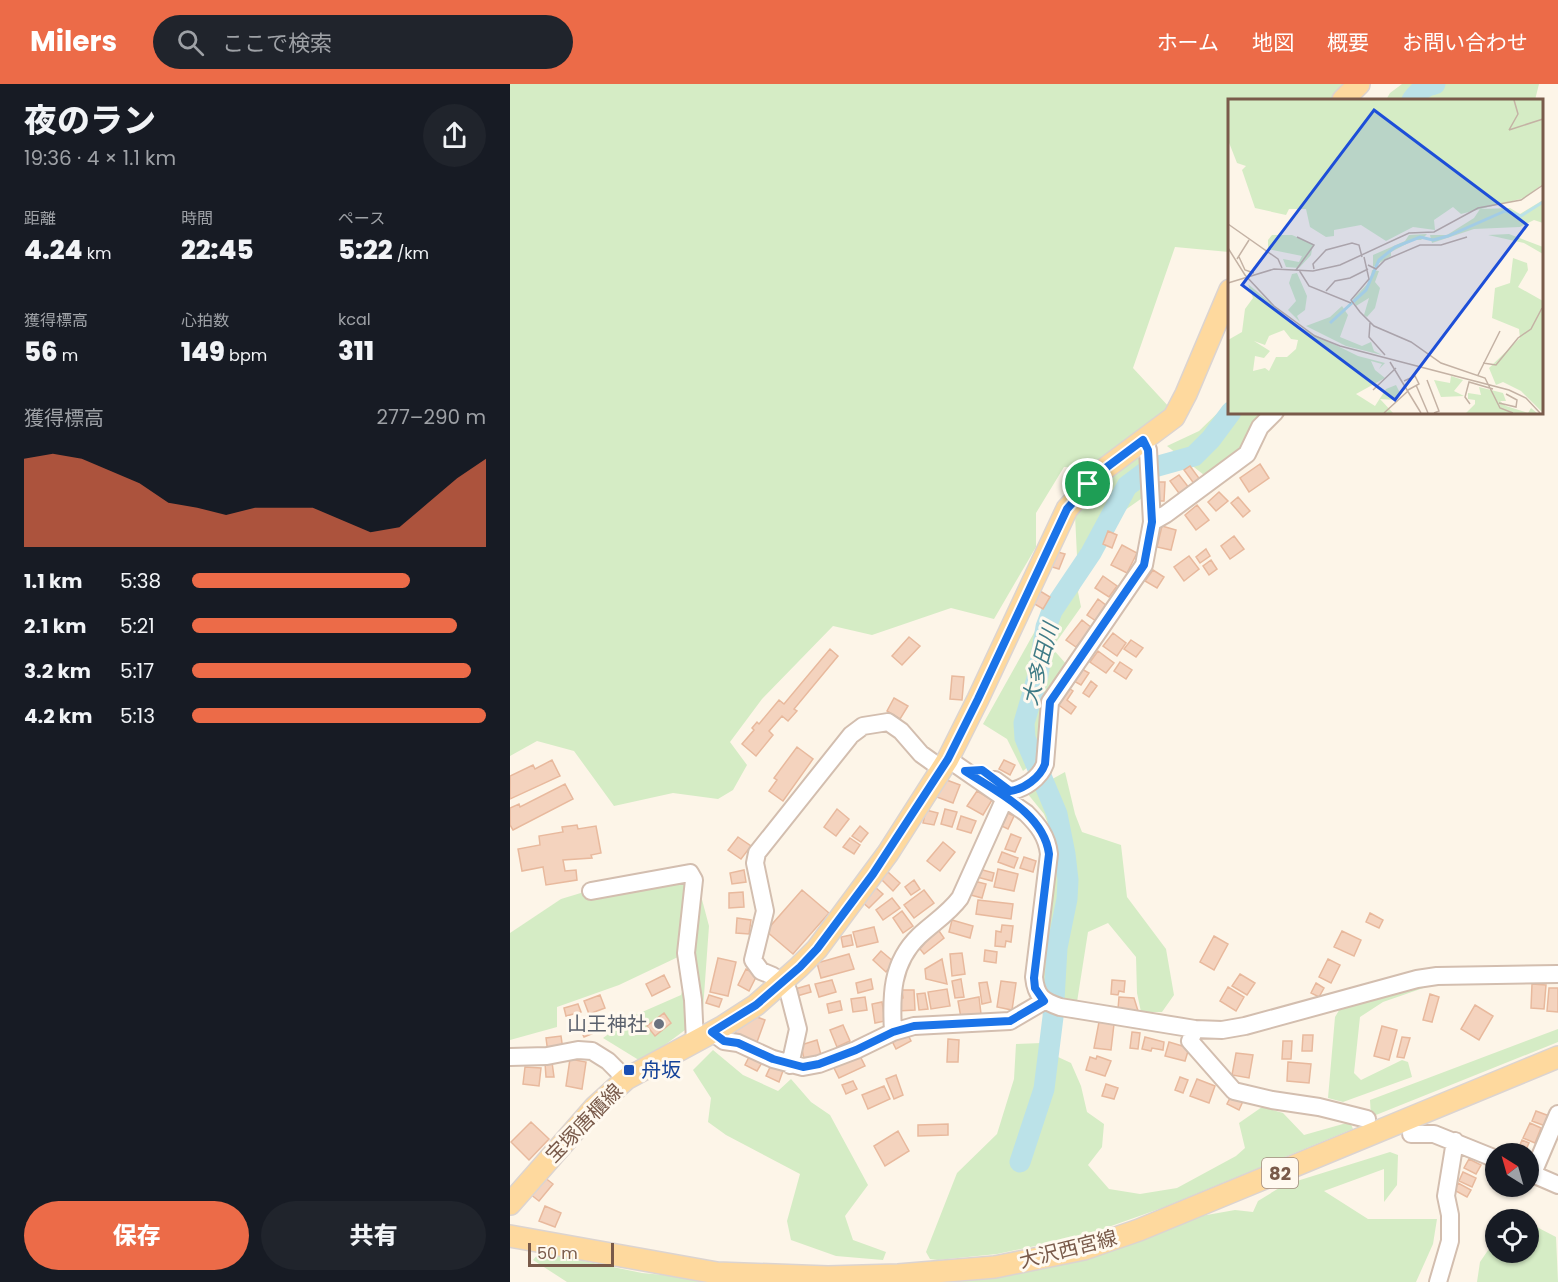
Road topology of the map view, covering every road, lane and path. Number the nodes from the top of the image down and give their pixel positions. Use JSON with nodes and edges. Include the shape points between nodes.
{"nodes":[{"id":1,"x":1359,"y":84,"type":"edge"},
{"id":2,"x":1344,"y":99,"type":"edge"},
{"id":3,"x":1228,"y":295,"type":"edge"},
{"id":4,"x":1273,"y":414,"type":"edge"},
{"id":5,"x":1143,"y":440,"type":"junction"},
{"id":6,"x":1152,"y":522,"type":"junction"},
{"id":7,"x":952,"y":766,"type":"junction"},
{"id":8,"x":1005,"y":798,"type":"junction"},
{"id":9,"x":591,"y":891,"type":"dead end"},
{"id":10,"x":1558,"y":974,"type":"edge"},
{"id":11,"x":773,"y":976,"type":"dead end"},
{"id":12,"x":788,"y":990,"type":"dead end"},
{"id":13,"x":1044,"y":1001,"type":"junction"},
{"id":14,"x":1195,"y":1029,"type":"junction"},
{"id":15,"x":893,"y":1032,"type":"junction"},
{"id":16,"x":703,"y":1036,"type":"junction"},
{"id":17,"x":510,"y":1056,"type":"edge"},
{"id":18,"x":1558,"y":1057,"type":"edge"},
{"id":19,"x":790,"y":1065,"type":"junction"},
{"id":20,"x":626,"y":1079,"type":"junction"},
{"id":21,"x":1558,"y":1114,"type":"edge"},
{"id":22,"x":1367,"y":1119,"type":"dead end"},
{"id":23,"x":1411,"y":1134,"type":"dead end"},
{"id":24,"x":1455,"y":1142,"type":"junction"},
{"id":25,"x":1485,"y":1155,"type":"edge"},
{"id":26,"x":1539,"y":1155,"type":"edge"},
{"id":27,"x":1539,"y":1176,"type":"edge"},
{"id":28,"x":1558,"y":1185,"type":"edge"},
{"id":29,"x":513,"y":1196,"type":"edge"},
{"id":30,"x":510,"y":1236,"type":"edge"},
{"id":31,"x":1438,"y":1282,"type":"edge"}],
"edges":[{"from":1,"to":2,"type":"main road"},
{"from":3,"to":5,"type":"main road","name":"宝塚唐櫃線","via":[[1174,417]]},
{"from":4,"to":6,"type":"street","via":[[1260,427],[1247,454]]},
{"from":5,"to":6,"type":"street","via":[[1148,450]]},
{"from":5,"to":7,"type":"main road","name":"宝塚唐櫃線","via":[[1099,473],[1067,509],[978,699]]},
{"from":6,"to":7,"type":"street","via":[[1144,565],[1050,702],[1042,772],[1019,790],[1010,791],[982,770]]},
{"from":7,"to":8,"type":"street"},
{"from":7,"to":11,"type":"street","via":[[921,754],[888,722],[864,726],[851,735],[757,854],[755,863],[765,911],[753,960],[761,972]]},
{"from":7,"to":16,"type":"main road","name":"宝塚唐櫃線","via":[[817,949],[756,1005]]},
{"from":8,"to":13,"type":"street","via":[[1035,822],[1048,846],[1034,978],[1035,988]]},
{"from":8,"to":15,"type":"street","via":[[960,898],[900,959],[894,980]]},
{"from":9,"to":16,"type":"street","via":[[690,873],[694,880],[686,953]]},
{"from":10,"to":14,"type":"street","via":[[1417,979],[1245,1026]]},
{"from":12,"to":19,"type":"street","via":[[798,1029]]},
{"from":13,"to":14,"type":"street"},
{"from":13,"to":15,"type":"street","via":[[1010,1021],[914,1026]]},
{"from":14,"to":22,"type":"street","via":[[1190,1041],[1234,1091]]},
{"from":15,"to":19,"type":"street","via":[[819,1064]]},
{"from":16,"to":19,"type":"street","via":[[738,1043]]},
{"from":16,"to":20,"type":"main road","name":"宝塚唐櫃線"},
{"from":17,"to":20,"type":"street","via":[[592,1051]]},
{"from":18,"to":30,"type":"main road","name":"大沢西宮線","number":"82","via":[[1139,1230],[1084,1249],[995,1267],[828,1277],[717,1273]]},
{"from":20,"to":29,"type":"main road","name":"宝塚唐櫃線"},
{"from":21,"to":26,"type":"street"},
{"from":23,"to":24,"type":"street","via":[[1434,1134]]},
{"from":24,"to":25,"type":"street"},
{"from":24,"to":31,"type":"street","via":[[1446,1196],[1450,1241]]},
{"from":27,"to":28,"type":"street"}]}
